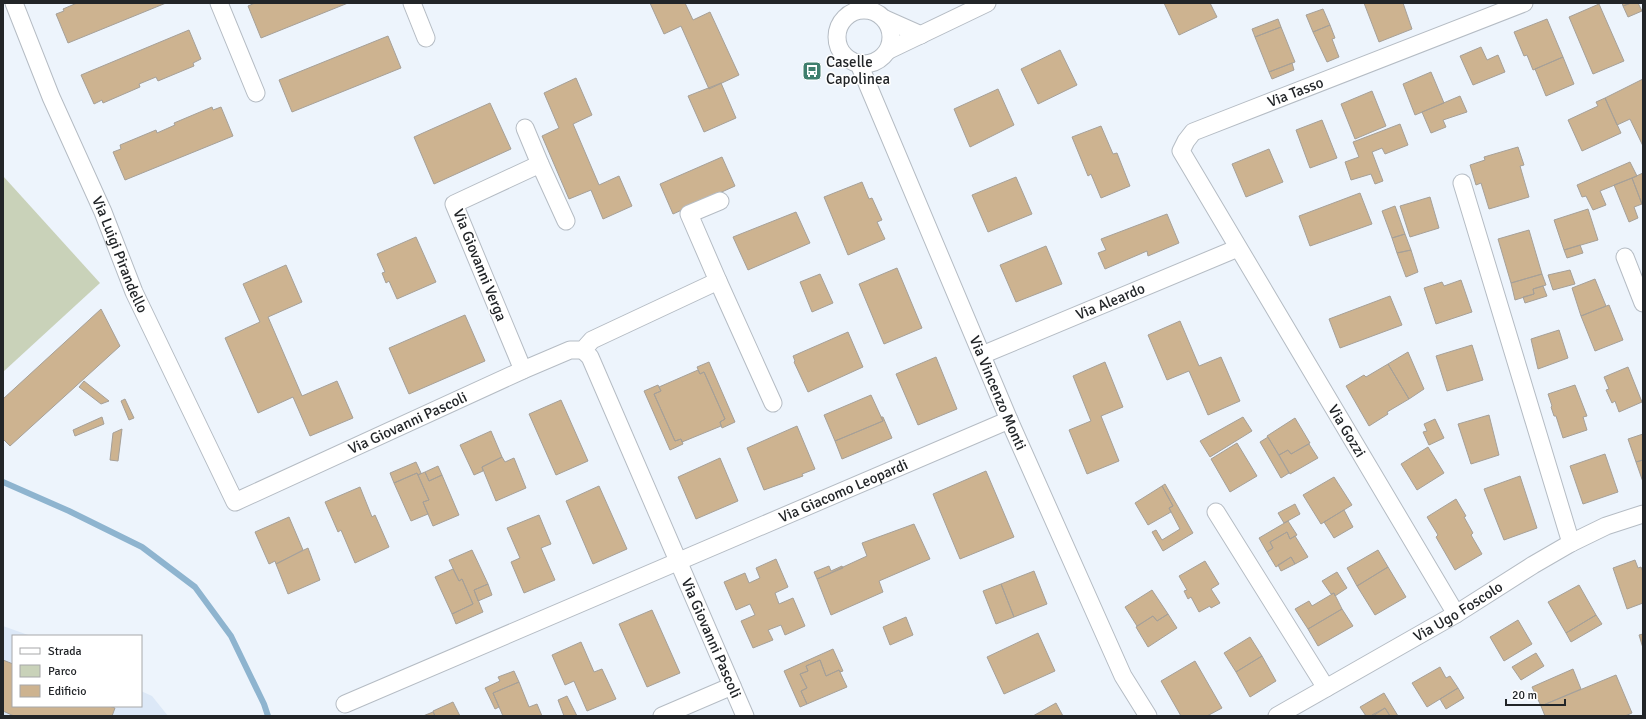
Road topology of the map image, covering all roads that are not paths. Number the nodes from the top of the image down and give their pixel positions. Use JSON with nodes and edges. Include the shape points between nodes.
{"nodes":[{"id":1,"x":14,"y":3,"type":"edge"},
{"id":2,"x":219,"y":3,"type":"edge"},
{"id":3,"x":412,"y":3,"type":"edge"},
{"id":4,"x":987,"y":3,"type":"edge"},
{"id":5,"x":1524,"y":3,"type":"edge"},
{"id":6,"x":885,"y":19,"type":"junction"},
{"id":7,"x":921,"y":35,"type":"junction"},
{"id":8,"x":426,"y":38,"type":"dead end"},
{"id":9,"x":889,"y":50,"type":"junction"},
{"id":10,"x":859,"y":64,"type":"junction"},
{"id":11,"x":256,"y":93,"type":"dead end"},
{"id":12,"x":525,"y":128,"type":"dead end"},
{"id":13,"x":540,"y":164,"type":"junction"},
{"id":14,"x":1462,"y":183,"type":"dead end"},
{"id":15,"x":720,"y":201,"type":"dead end"},
{"id":16,"x":566,"y":221,"type":"dead end"},
{"id":17,"x":1238,"y":248,"type":"junction"},
{"id":18,"x":1625,"y":257,"type":"dead end"},
{"id":19,"x":718,"y":281,"type":"junction"},
{"id":20,"x":1643,"y":303,"type":"edge"},
{"id":21,"x":583,"y":350,"type":"junction"},
{"id":22,"x":982,"y":355,"type":"junction"},
{"id":23,"x":523,"y":370,"type":"junction"},
{"id":24,"x":773,"y":403,"type":"dead end"},
{"id":25,"x":1009,"y":420,"type":"junction"},
{"id":26,"x":235,"y":502,"type":"joint"},
{"id":27,"x":1216,"y":512,"type":"dead end"},
{"id":28,"x":1643,"y":514,"type":"edge"},
{"id":29,"x":1571,"y":543,"type":"junction"},
{"id":30,"x":677,"y":560,"type":"junction"},
{"id":31,"x":1456,"y":614,"type":"junction"},
{"id":32,"x":732,"y":686,"type":"junction"},
{"id":33,"x":1326,"y":688,"type":"junction"},
{"id":34,"x":345,"y":704,"type":"dead end"},
{"id":35,"x":662,"y":716,"type":"edge"},
{"id":36,"x":745,"y":716,"type":"edge"},
{"id":37,"x":1148,"y":716,"type":"edge"},
{"id":38,"x":1277,"y":716,"type":"edge"}],
"edges":[{"from":1,"to":26,"type":"street","name":"Via Luigi Pirandello","via":[[51,97],[103,212],[134,292]]},
{"from":2,"to":11,"type":"street"},
{"from":3,"to":8,"type":"street"},
{"from":4,"to":7,"type":"street"},
{"from":5,"to":17,"type":"street","name":"Via Tasso","via":[[1193,132],[1181,151]]},
{"from":6,"to":7,"type":"street"},
{"from":6,"to":9,"type":"street","via":[[892,34]]},
{"from":6,"to":10,"type":"street","via":[[873,11],[864,10],[847,15],[841,22],[837,30],[839,48],[844,56]]},
{"from":7,"to":9,"type":"street"},
{"from":9,"to":10,"type":"street","via":[[876,62]]},
{"from":10,"to":22,"type":"street","name":"Via Vincenzo Monti"},
{"from":12,"to":13,"type":"street"},
{"from":13,"to":16,"type":"street"},
{"from":13,"to":23,"type":"street","name":"Via Giovanni Verga","via":[[454,204]]},
{"from":14,"to":29,"type":"street"},
{"from":15,"to":19,"type":"street","via":[[689,214]]},
{"from":17,"to":22,"type":"street","name":"Via Aleardo"},
{"from":17,"to":31,"type":"street","name":"Via Gozzi"},
{"from":18,"to":20,"type":"street"},
{"from":19,"to":21,"type":"street","via":[[592,340]]},
{"from":19,"to":24,"type":"street"},
{"from":21,"to":23,"type":"street","name":"Via Giovanni Pascoli","via":[[570,350]]},
{"from":21,"to":30,"type":"street","name":"Via Giovanni Pascoli","via":[[590,357]]},
{"from":22,"to":25,"type":"street","name":"Via Vincenzo Monti"},
{"from":23,"to":26,"type":"street","name":"Via Giovanni Pascoli"},
{"from":25,"to":30,"type":"street","name":"Via Giacomo Leopardi"},
{"from":25,"to":37,"type":"street","name":"Via Vincenzo Monti","via":[[1123,676]]},
{"from":27,"to":33,"type":"street"},
{"from":28,"to":29,"type":"street","name":"Via Ugo Foscolo","via":[[1606,526]]},
{"from":29,"to":31,"type":"street","name":"Via Ugo Foscolo"},
{"from":30,"to":32,"type":"street","name":"Via Giovanni Pascoli"},
{"from":30,"to":34,"type":"street","name":"Via Giovanni Pascoli"},
{"from":31,"to":33,"type":"street","name":"Via Ugo Foscolo"},
{"from":32,"to":35,"type":"street"},
{"from":32,"to":36,"type":"street","name":"Via Giovanni Pascoli"},
{"from":33,"to":38,"type":"street","name":"Via Ugo Foscolo"}]}
